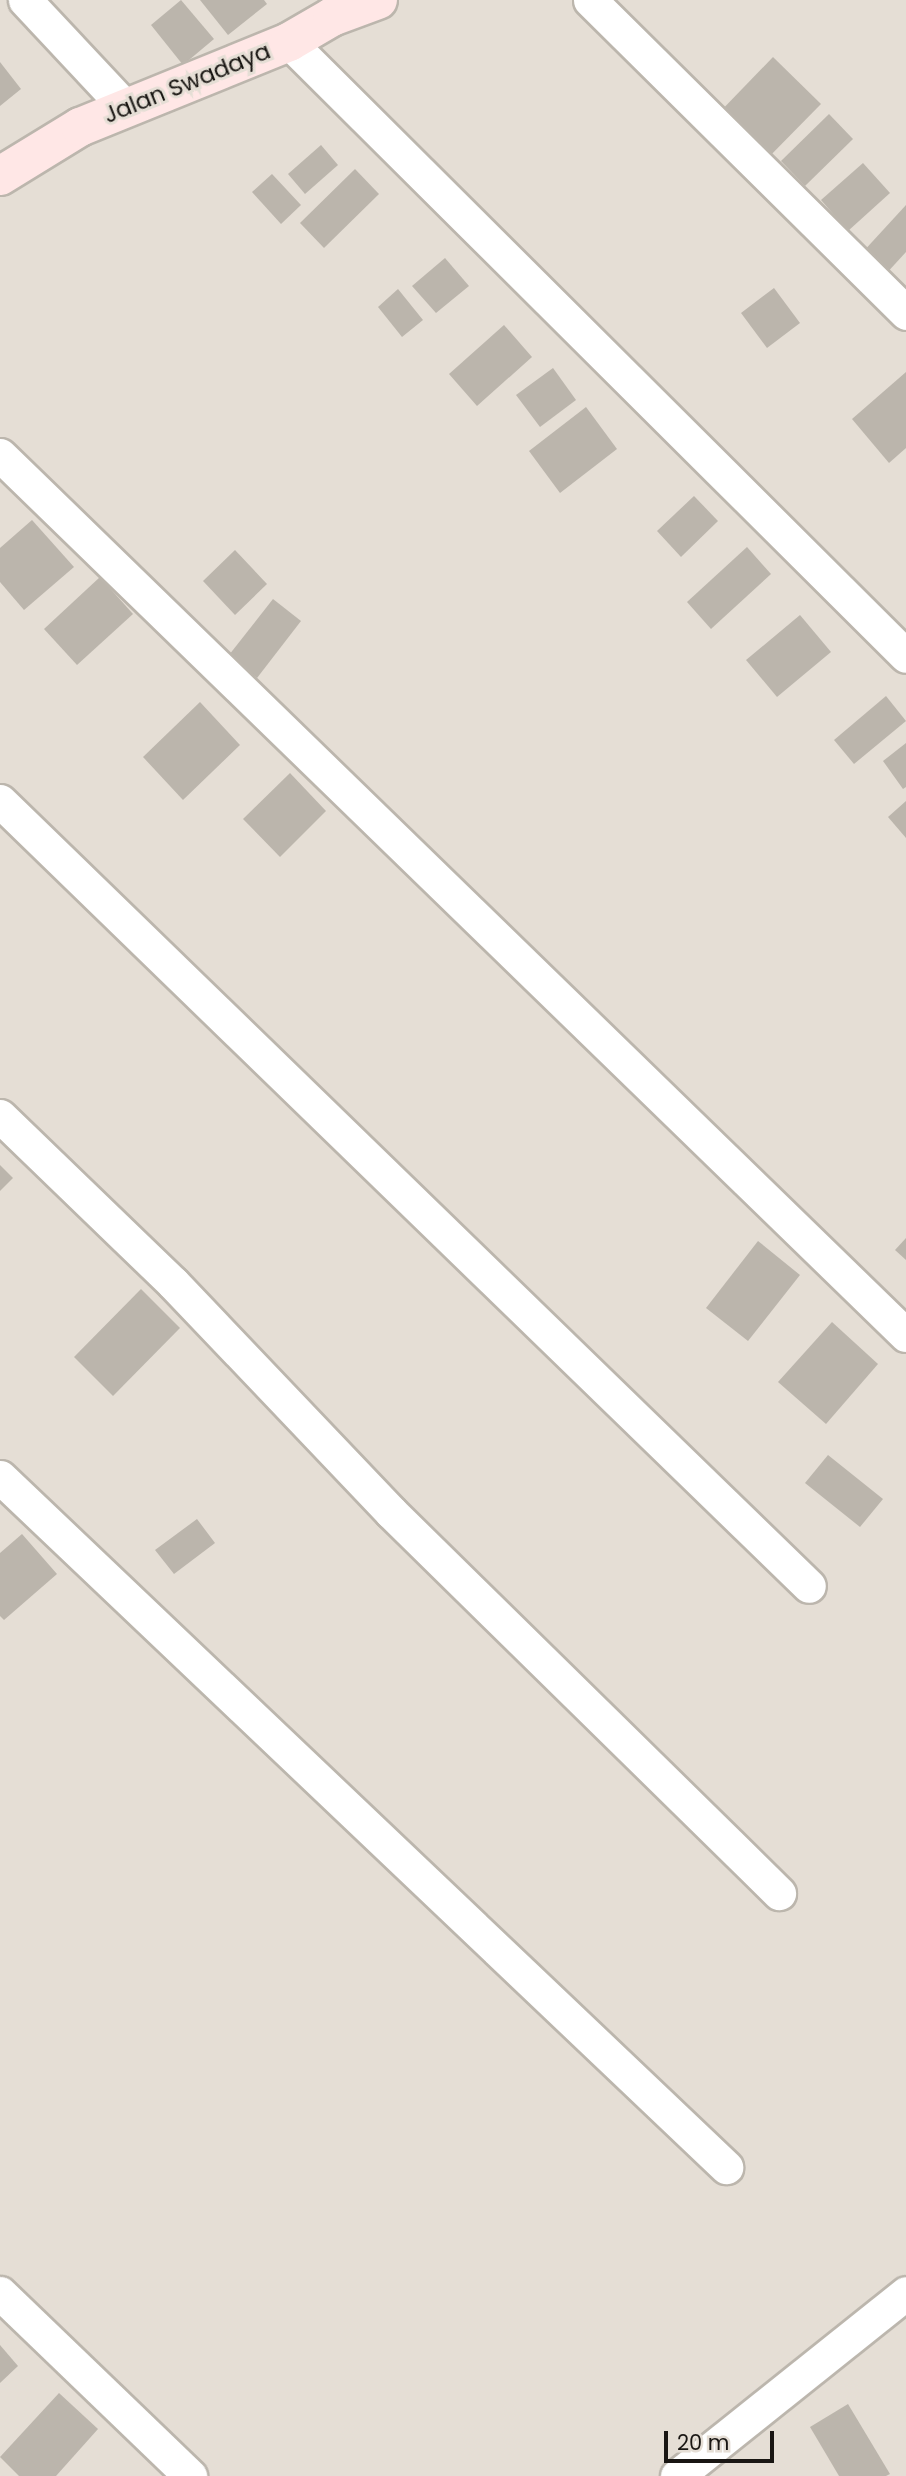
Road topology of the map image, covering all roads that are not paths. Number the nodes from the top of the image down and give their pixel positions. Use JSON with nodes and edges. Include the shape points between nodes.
{"nodes":[{"id":1,"x":25,"y":0,"type":"edge"},
{"id":2,"x":378,"y":0,"type":"edge"},
{"id":3,"x":590,"y":0,"type":"edge"},
{"id":4,"x":325,"y":8,"type":"edge"},
{"id":5,"x":289,"y":42,"type":"junction"},
{"id":6,"x":126,"y":108,"type":"junction"},
{"id":7,"x":0,"y":176,"type":"edge"},
{"id":8,"x":906,"y":313,"type":"edge"},
{"id":9,"x":0,"y":455,"type":"edge"},
{"id":10,"x":906,"y":656,"type":"edge"},
{"id":11,"x":0,"y":801,"type":"edge"},
{"id":12,"x":0,"y":1116,"type":"edge"},
{"id":13,"x":906,"y":1335,"type":"edge"},
{"id":14,"x":0,"y":1477,"type":"edge"},
{"id":15,"x":809,"y":1586,"type":"dead end"},
{"id":16,"x":779,"y":1893,"type":"dead end"},
{"id":17,"x":726,"y":2167,"type":"dead end"},
{"id":18,"x":0,"y":2293,"type":"edge"},
{"id":19,"x":906,"y":2293,"type":"edge"},
{"id":20,"x":190,"y":2476,"type":"edge"},
{"id":21,"x":677,"y":2476,"type":"edge"}],
"edges":[{"from":1,"to":6,"type":"street"},
{"from":2,"to":4,"type":"street","name":"Jalan Swadaya"},
{"from":3,"to":8,"type":"street"},
{"from":4,"to":5,"type":"street","name":"Jalan Swadaya"},
{"from":5,"to":6,"type":"street","name":"Jalan Swadaya"},
{"from":5,"to":10,"type":"street"},
{"from":6,"to":7,"type":"street","name":"Jalan Swadaya","via":[[80,127]]},
{"from":9,"to":13,"type":"street"},
{"from":11,"to":15,"type":"street"},
{"from":12,"to":16,"type":"street","via":[[173,1283],[391,1512]]},
{"from":14,"to":17,"type":"street"},
{"from":18,"to":20,"type":"street"},
{"from":19,"to":21,"type":"street"}]}
